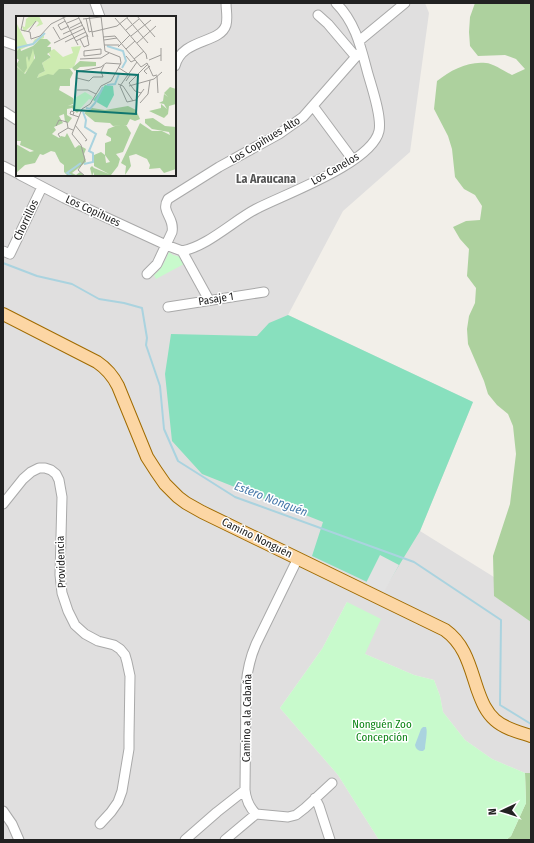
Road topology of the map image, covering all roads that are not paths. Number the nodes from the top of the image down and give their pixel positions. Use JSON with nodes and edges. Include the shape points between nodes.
{"nodes":[{"id":1,"x":95,"y":3,"type":"edge"},
{"id":2,"x":226,"y":3,"type":"edge"},
{"id":3,"x":336,"y":3,"type":"edge"},
{"id":4,"x":405,"y":3,"type":"edge"},
{"id":5,"x":318,"y":14,"type":"dead end"},
{"id":6,"x":100,"y":16,"type":"edge"},
{"id":7,"x":3,"y":41,"type":"edge"},
{"id":8,"x":359,"y":41,"type":"junction"},
{"id":9,"x":16,"y":46,"type":"edge"},
{"id":10,"x":359,"y":54,"type":"junction"},
{"id":11,"x":176,"y":62,"type":"edge"},
{"id":12,"x":313,"y":106,"type":"junction"},
{"id":13,"x":3,"y":111,"type":"edge"},
{"id":14,"x":16,"y":119,"type":"edge"},
{"id":15,"x":353,"y":160,"type":"junction"},
{"id":16,"x":3,"y":166,"type":"edge"},
{"id":17,"x":16,"y":172,"type":"edge"},
{"id":18,"x":22,"y":176,"type":"edge"},
{"id":19,"x":42,"y":186,"type":"junction"},
{"id":20,"x":166,"y":245,"type":"junction"},
{"id":21,"x":182,"y":251,"type":"junction"},
{"id":22,"x":7,"y":252,"type":"edge"},
{"id":23,"x":147,"y":274,"type":"dead end"},
{"id":24,"x":264,"y":292,"type":"dead end"},
{"id":25,"x":209,"y":300,"type":"junction"},
{"id":26,"x":168,"y":307,"type":"dead end"},
{"id":27,"x":3,"y":314,"type":"edge"},
{"id":28,"x":3,"y":504,"type":"edge"},
{"id":29,"x":298,"y":558,"type":"junction"},
{"id":30,"x":531,"y":736,"type":"edge"},
{"id":31,"x":332,"y":783,"type":"dead end"},
{"id":32,"x":245,"y":790,"type":"junction"},
{"id":33,"x":315,"y":798,"type":"junction"},
{"id":34,"x":3,"y":811,"type":"edge"},
{"id":35,"x":256,"y":814,"type":"junction"},
{"id":36,"x":100,"y":824,"type":"dead end"},
{"id":37,"x":19,"y":840,"type":"edge"},
{"id":38,"x":185,"y":840,"type":"edge"},
{"id":39,"x":225,"y":840,"type":"edge"},
{"id":40,"x":330,"y":840,"type":"edge"}],
"edges":[{"from":1,"to":6,"type":"street"},
{"from":2,"to":11,"type":"street","via":[[226,25],[222,31],[189,47]]},
{"from":3,"to":8,"type":"street","via":[[343,9]]},
{"from":4,"to":8,"type":"street"},
{"from":5,"to":10,"type":"street"},
{"from":7,"to":9,"type":"street"},
{"from":8,"to":10,"type":"street"},
{"from":10,"to":12,"type":"street","name":"Los Copihues Alto"},
{"from":10,"to":15,"type":"street","name":"Los Canelos","via":[[378,109],[380,124],[377,138]]},
{"from":12,"to":15,"type":"street"},
{"from":12,"to":20,"type":"street","name":"Los Copihues Alto","via":[[304,117],[279,134],[168,199],[165,209],[173,227]]},
{"from":13,"to":14,"type":"street"},
{"from":15,"to":21,"type":"street","name":"Los Canelos","via":[[330,175],[255,210],[205,242]]},
{"from":16,"to":17,"type":"street"},
{"from":18,"to":19,"type":"street","name":"Los Copihues"},
{"from":19,"to":20,"type":"street","name":"Los Copihues"},
{"from":19,"to":22,"type":"street","name":"Chorrillos"},
{"from":20,"to":21,"type":"street"},
{"from":20,"to":23,"type":"street","name":"Los Copihues Alto","via":[[157,264]]},
{"from":21,"to":25,"type":"street"},
{"from":24,"to":25,"type":"street","name":"Pasaje 1"},
{"from":25,"to":26,"type":"street","name":"Pasaje 1"},
{"from":27,"to":29,"type":"main road","name":"Camino Nonguén","via":[[97,362],[108,371],[118,386],[151,464],[178,497],[202,512]]},
{"from":28,"to":36,"type":"street","name":"Providencia","via":[[31,472],[46,468],[56,474],[62,497],[60,575],[68,611],[75,625],[85,634],[120,649],[128,662],[129,736],[122,791],[118,802]]},
{"from":29,"to":30,"type":"main road","name":"Camino Nonguén","via":[[451,634],[464,650],[484,706],[490,715],[498,723]]},
{"from":29,"to":32,"type":"street","name":"Camino a la Cabaña","via":[[256,644],[249,664],[246,686]]},
{"from":31,"to":33,"type":"street"},
{"from":32,"to":35,"type":"street","name":"Camino a la Cabaña","via":[[249,806]]},
{"from":32,"to":38,"type":"street"},
{"from":33,"to":35,"type":"street","via":[[296,815],[288,817]]},
{"from":33,"to":40,"type":"street"},
{"from":34,"to":37,"type":"street"},
{"from":35,"to":39,"type":"street"}]}
